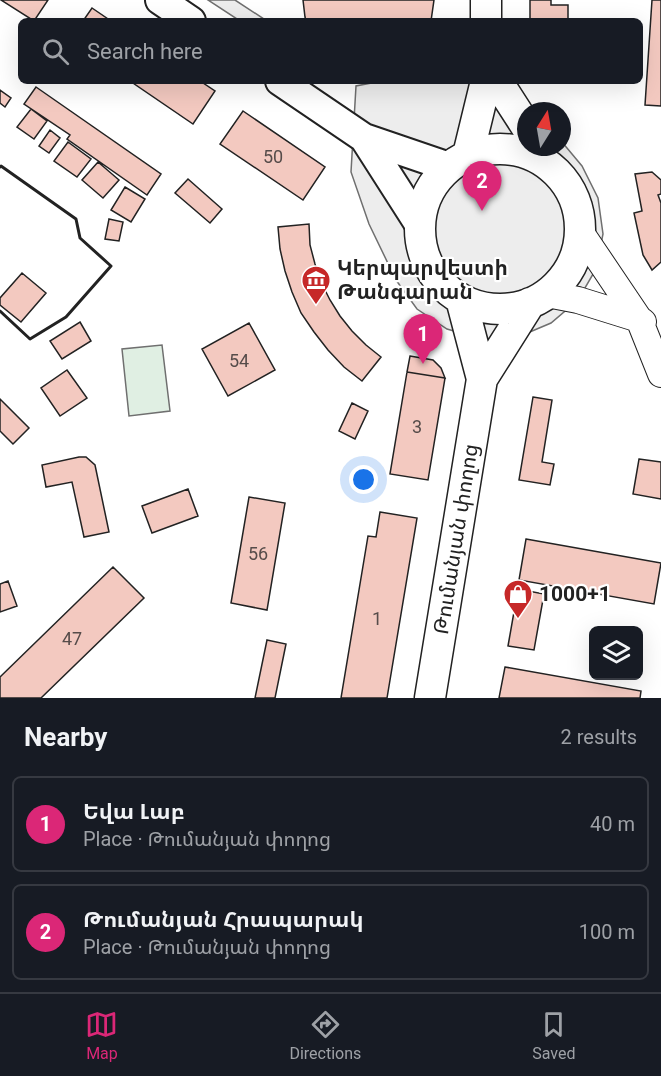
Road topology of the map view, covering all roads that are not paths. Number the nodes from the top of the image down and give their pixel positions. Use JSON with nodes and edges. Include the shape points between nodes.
{"nodes":[{"id":1,"x":160,"y":0,"type":"edge"},
{"id":2,"x":486,"y":0,"type":"edge"},
{"id":3,"x":187,"y":18,"type":"edge"},
{"id":4,"x":486,"y":18,"type":"edge"},
{"id":5,"x":284,"y":84,"type":"edge"},
{"id":6,"x":485,"y":84,"type":"edge"},
{"id":7,"x":499,"y":84,"type":"edge"},
{"id":8,"x":517,"y":112,"type":"edge"},
{"id":9,"x":364,"y":138,"type":"junction"},
{"id":10,"x":548,"y":159,"type":"edge"},
{"id":11,"x":458,"y":161,"type":"junction"},
{"id":12,"x":419,"y":224,"type":"junction"},
{"id":13,"x":579,"y":230,"type":"junction"},
{"id":14,"x":538,"y":298,"type":"junction"},
{"id":15,"x":461,"y":299,"type":"junction"},
{"id":16,"x":650,"y":317,"type":"edge"},
{"id":17,"x":661,"y":334,"type":"edge"},
{"id":18,"x":661,"y":374,"type":"edge"},
{"id":19,"x":482,"y":379,"type":"junction"},
{"id":20,"x":430,"y":698,"type":"edge"}],
"edges":[{"from":1,"to":3,"type":"main road"},
{"from":2,"to":4,"type":"highway"},
{"from":5,"to":9,"type":"main road"},
{"from":6,"to":11,"type":"highway"},
{"from":7,"to":8,"type":"highway"},
{"from":9,"to":11,"type":"main road"},
{"from":9,"to":12,"type":"main road"},
{"from":10,"to":11,"type":"highway","via":[[491,149]]},
{"from":10,"to":13,"type":"highway","via":[[570,190],[579,213]]},
{"from":11,"to":12,"type":"highway","via":[[433,184]]},
{"from":12,"to":15,"type":"highway","via":[[430,268]]},
{"from":13,"to":14,"type":"highway","via":[[574,260],[562,280]]},
{"from":13,"to":16,"type":"main road"},
{"from":14,"to":15,"type":"highway","via":[[513,308],[478,306]]},
{"from":14,"to":16,"type":"main road","via":[[579,300]]},
{"from":14,"to":19,"type":"highway"},
{"from":15,"to":19,"type":"highway"},
{"from":16,"to":17,"type":"main road"},
{"from":16,"to":18,"type":"main road"},
{"from":19,"to":20,"type":"highway","name":"Թումանյան փողոց"}]}
